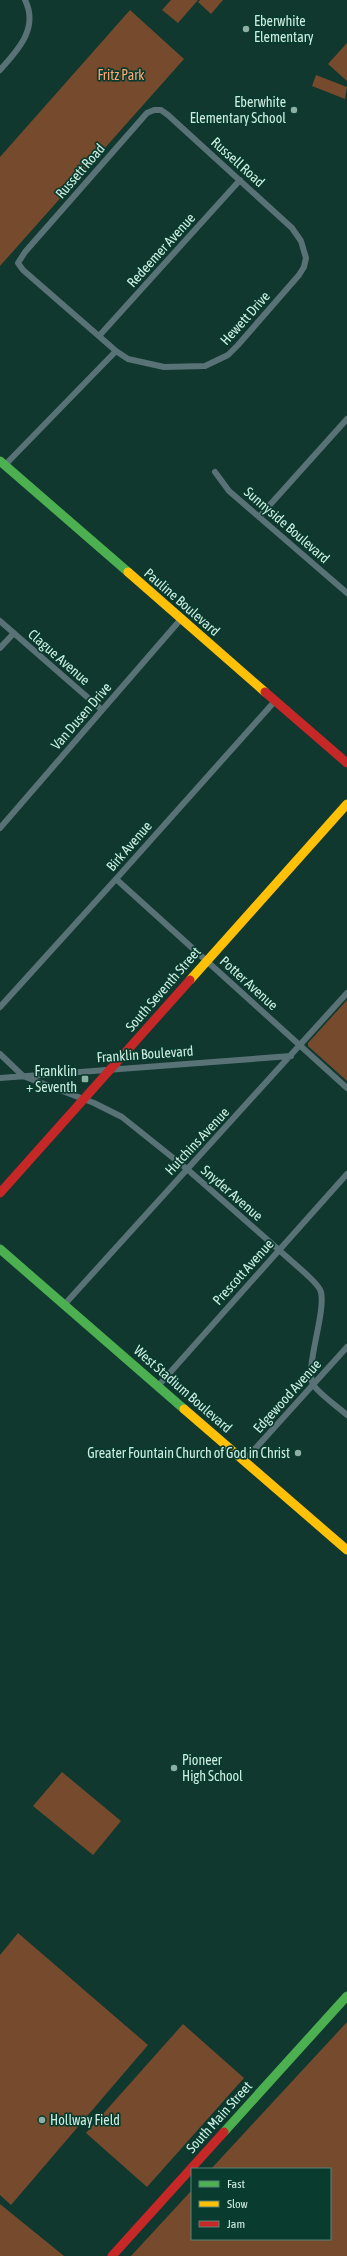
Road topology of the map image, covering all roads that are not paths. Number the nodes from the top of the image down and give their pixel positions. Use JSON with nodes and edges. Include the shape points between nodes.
{"nodes":[{"id":1,"x":25,"y":0,"type":"edge"},
{"id":2,"x":0,"y":70,"type":"edge"},
{"id":3,"x":168,"y":115,"type":"joint"},
{"id":4,"x":240,"y":180,"type":"junction"},
{"id":5,"x":292,"y":228,"type":"joint"},
{"id":6,"x":18,"y":263,"type":"joint"},
{"id":7,"x":99,"y":336,"type":"junction"},
{"id":8,"x":116,"y":351,"type":"junction"},
{"id":9,"x":347,"y":419,"type":"edge"},
{"id":10,"x":3,"y":463,"type":"edge"},
{"id":11,"x":215,"y":472,"type":"dead end"},
{"id":12,"x":259,"y":517,"type":"junction"},
{"id":13,"x":347,"y":593,"type":"edge"},
{"id":14,"x":181,"y":619,"type":"junction"},
{"id":15,"x":0,"y":621,"type":"edge"},
{"id":16,"x":14,"y":633,"type":"junction"},
{"id":17,"x":0,"y":648,"type":"edge"},
{"id":18,"x":275,"y":701,"type":"junction"},
{"id":19,"x":102,"y":710,"type":"junction"},
{"id":20,"x":347,"y":764,"type":"edge"},
{"id":21,"x":347,"y":804,"type":"edge"},
{"id":22,"x":0,"y":828,"type":"edge"},
{"id":23,"x":116,"y":879,"type":"junction"},
{"id":24,"x":207,"y":961,"type":"junction"},
{"id":25,"x":347,"y":993,"type":"edge"},
{"id":26,"x":0,"y":1006,"type":"edge"},
{"id":27,"x":300,"y":1046,"type":"junction"},
{"id":28,"x":0,"y":1054,"type":"edge"},
{"id":29,"x":291,"y":1056,"type":"junction"},
{"id":30,"x":112,"y":1068,"type":"junction"},
{"id":31,"x":23,"y":1076,"type":"junction"},
{"id":32,"x":0,"y":1078,"type":"edge"},
{"id":33,"x":347,"y":1088,"type":"edge"},
{"id":34,"x":84,"y":1099,"type":"junction"},
{"id":35,"x":187,"y":1169,"type":"junction"},
{"id":36,"x":347,"y":1174,"type":"edge"},
{"id":37,"x":0,"y":1193,"type":"edge"},
{"id":38,"x":0,"y":1249,"type":"edge"},
{"id":39,"x":279,"y":1250,"type":"junction"},
{"id":40,"x":64,"y":1305,"type":"junction"},
{"id":41,"x":347,"y":1347,"type":"edge"},
{"id":42,"x":313,"y":1385,"type":"junction"},
{"id":43,"x":158,"y":1386,"type":"junction"},
{"id":44,"x":347,"y":1415,"type":"edge"},
{"id":45,"x":244,"y":1461,"type":"junction"},
{"id":46,"x":347,"y":1550,"type":"edge"},
{"id":47,"x":347,"y":1996,"type":"edge"},
{"id":48,"x":192,"y":2168,"type":"edge"},
{"id":49,"x":191,"y":2169,"type":"edge"},
{"id":50,"x":112,"y":2256,"type":"edge"}],
"edges":[{"from":1,"to":2,"type":"street","via":[[28,6],[29,26],[26,38]]},
{"from":3,"to":4,"type":"street","name":"Russell Road"},
{"from":3,"to":6,"type":"street","name":"Russett Road","via":[[160,110],[147,113]]},
{"from":4,"to":5,"type":"street","name":"Russell Road"},
{"from":4,"to":7,"type":"street","name":"Redeemer Avenue"},
{"from":5,"to":8,"type":"street","name":"Hewett Drive","via":[[301,241],[306,258],[304,267],[228,355],[205,366],[164,367],[128,359]]},
{"from":6,"to":7,"type":"street","name":"Hewett Drive"},
{"from":7,"to":8,"type":"street","name":"Hewett Drive"},
{"from":8,"to":10,"type":"street"},
{"from":9,"to":12,"type":"street"},
{"from":10,"to":14,"type":"street","name":"Pauline Boulevard"},
{"from":11,"to":12,"type":"street","name":"Sunnyside Boulevard","via":[[229,491]]},
{"from":12,"to":13,"type":"street","name":"Sunnyside Boulevard"},
{"from":14,"to":18,"type":"street","name":"Pauline Boulevard"},
{"from":14,"to":19,"type":"street","name":"Van Dusen Drive"},
{"from":15,"to":16,"type":"street","name":"Clague Avenue"},
{"from":16,"to":17,"type":"street"},
{"from":16,"to":19,"type":"street","name":"Clague Avenue"},
{"from":18,"to":20,"type":"street","name":"Pauline Boulevard"},
{"from":18,"to":23,"type":"street","name":"Birk Avenue"},
{"from":19,"to":22,"type":"street","name":"Van Dusen Drive"},
{"from":21,"to":24,"type":"street","name":"South Seventh Street"},
{"from":23,"to":24,"type":"street","name":"Potter Avenue"},
{"from":23,"to":26,"type":"street","name":"Birk Avenue"},
{"from":24,"to":27,"type":"street","name":"Potter Avenue"},
{"from":24,"to":30,"type":"street","name":"South Seventh Street"},
{"from":25,"to":27,"type":"street","name":"Hutchins Avenue"},
{"from":27,"to":29,"type":"street","name":"Hutchins Avenue"},
{"from":27,"to":33,"type":"street","name":"Potter Avenue"},
{"from":28,"to":31,"type":"street","name":"Snyder Avenue"},
{"from":29,"to":30,"type":"street","name":"Franklin Boulevard"},
{"from":29,"to":35,"type":"street","name":"Hutchins Avenue"},
{"from":30,"to":31,"type":"street","name":"Franklin Boulevard"},
{"from":30,"to":34,"type":"street","name":"South Seventh Street"},
{"from":31,"to":32,"type":"street","name":"Franklin Boulevard"},
{"from":31,"to":34,"type":"street","name":"Snyder Avenue"},
{"from":34,"to":35,"type":"street","name":"Snyder Avenue","via":[[122,1117]]},
{"from":34,"to":37,"type":"street","name":"South Seventh Street"},
{"from":35,"to":39,"type":"street","name":"Snyder Avenue"},
{"from":35,"to":40,"type":"street","name":"Hutchins Avenue"},
{"from":36,"to":39,"type":"street","name":"Prescott Avenue"},
{"from":38,"to":40,"type":"street","name":"West Stadium Boulevard"},
{"from":39,"to":42,"type":"street","name":"Snyder Avenue","via":[[320,1290],[322,1312],[311,1373]]},
{"from":39,"to":43,"type":"street","name":"Prescott Avenue"},
{"from":40,"to":43,"type":"street","name":"West Stadium Boulevard"},
{"from":41,"to":42,"type":"street","name":"Edgewood Avenue"},
{"from":42,"to":44,"type":"street"},
{"from":42,"to":45,"type":"street","name":"Edgewood Avenue"},
{"from":43,"to":45,"type":"street","name":"West Stadium Boulevard"},
{"from":45,"to":46,"type":"street","name":"West Stadium Boulevard"},
{"from":47,"to":48,"type":"street","name":"South Main Street"},
{"from":49,"to":50,"type":"street","name":"South Main Street"}]}
